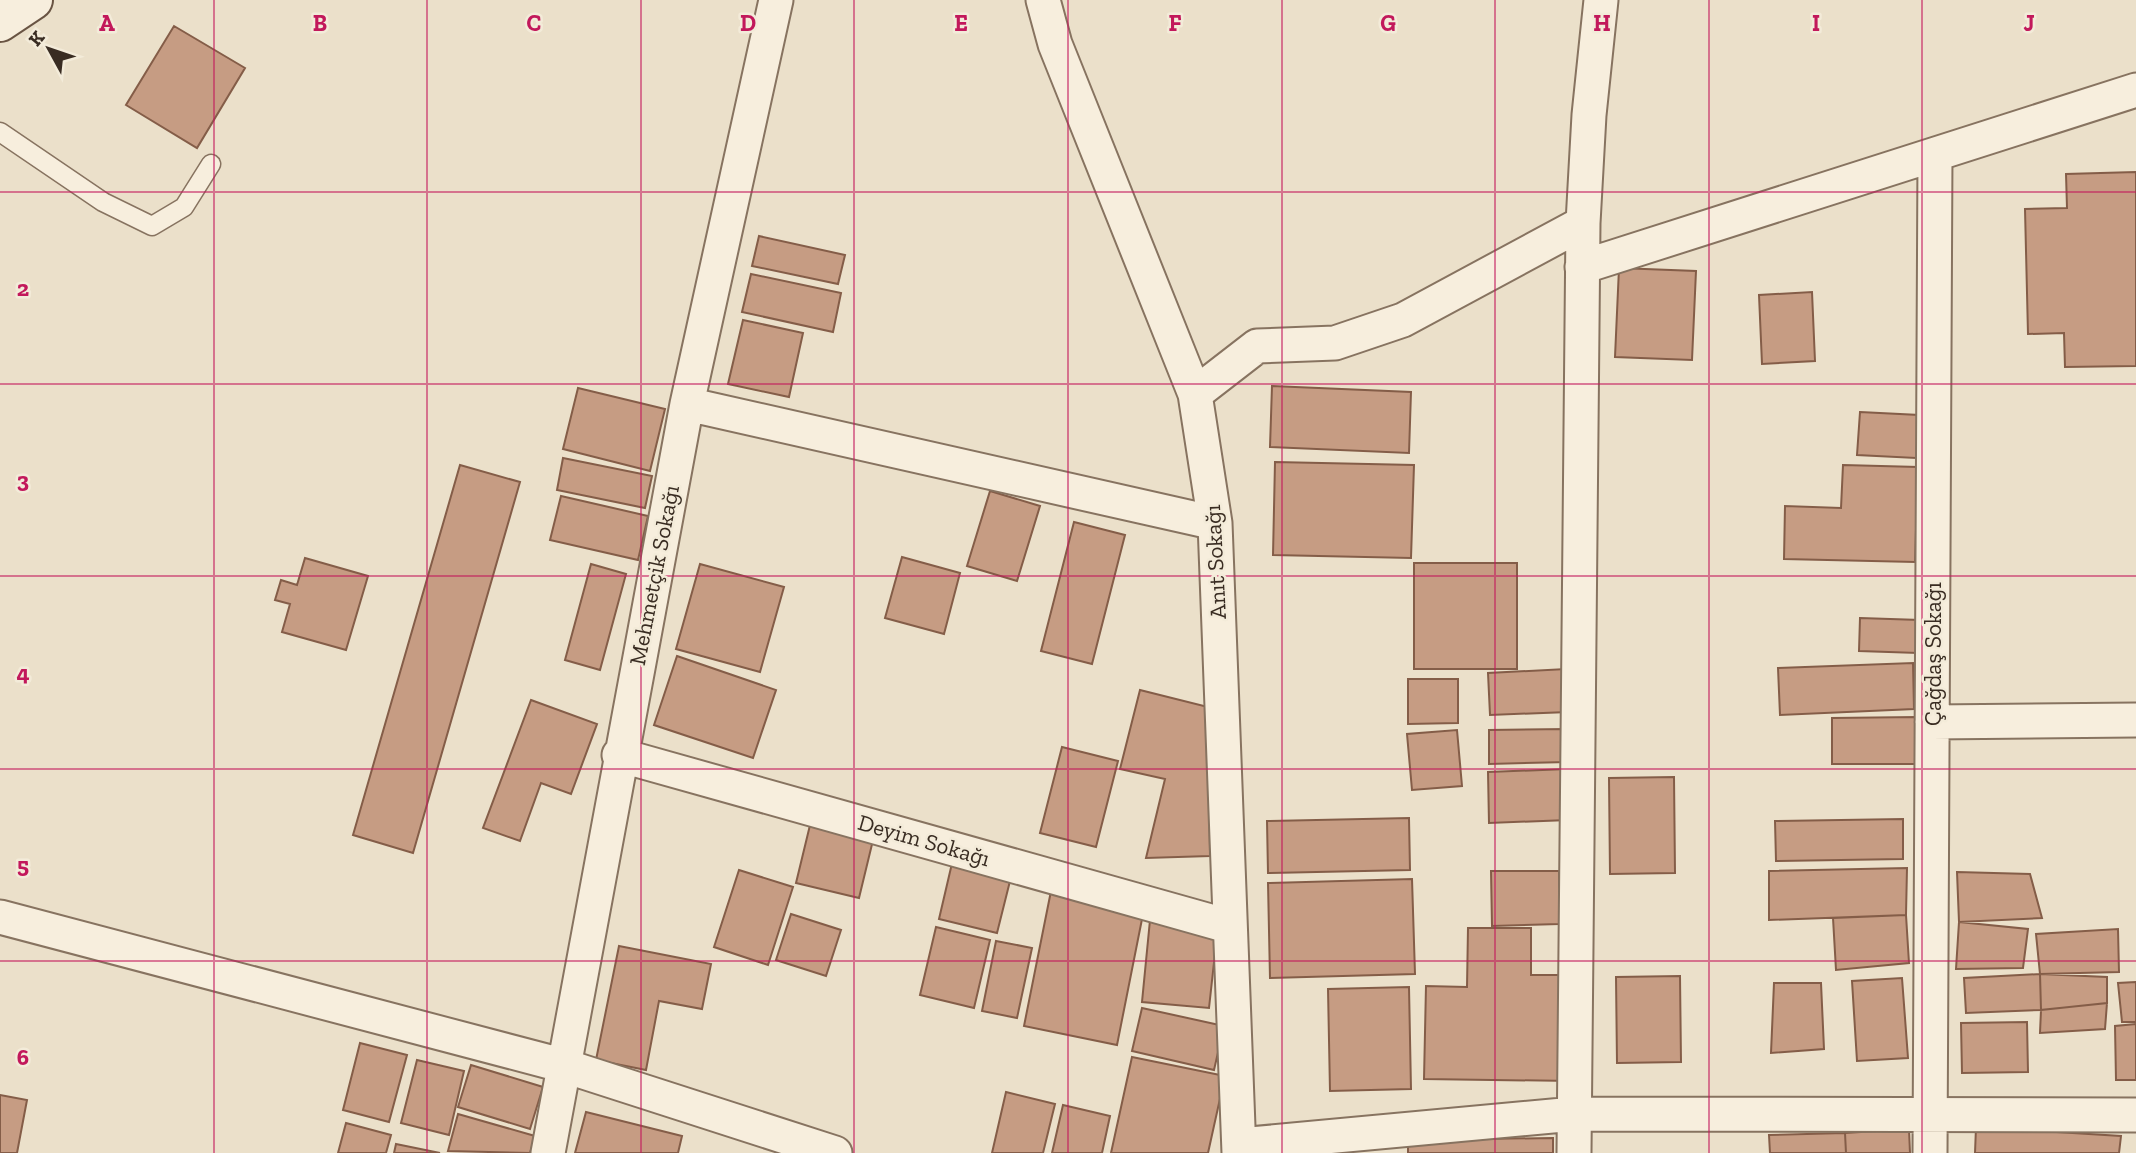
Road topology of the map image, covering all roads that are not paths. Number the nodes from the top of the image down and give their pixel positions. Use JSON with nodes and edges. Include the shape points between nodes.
{"nodes":[{"id":1,"x":33,"y":0,"type":"edge"},
{"id":2,"x":776,"y":0,"type":"edge"},
{"id":3,"x":1042,"y":0,"type":"edge"},
{"id":4,"x":1601,"y":0,"type":"edge"},
{"id":5,"x":0,"y":22,"type":"edge"},
{"id":6,"x":2136,"y":90,"type":"edge"},
{"id":7,"x":0,"y":132,"type":"edge"},
{"id":8,"x":1935,"y":155,"type":"junction"},
{"id":9,"x":211,"y":164,"type":"dead end"},
{"id":10,"x":1583,"y":223,"type":"junction"},
{"id":11,"x":1582,"y":267,"type":"junction"},
{"id":12,"x":1195,"y":394,"type":"junction"},
{"id":13,"x":687,"y":404,"type":"junction"},
{"id":14,"x":1215,"y":523,"type":"junction"},
{"id":15,"x":2136,"y":720,"type":"edge"},
{"id":16,"x":1932,"y":722,"type":"junction"},
{"id":17,"x":619,"y":755,"type":"junction"},
{"id":18,"x":0,"y":917,"type":"edge"},
{"id":19,"x":1228,"y":926,"type":"junction"},
{"id":20,"x":565,"y":1066,"type":"junction"},
{"id":21,"x":1574,"y":1114,"type":"junction"},
{"id":22,"x":1930,"y":1115,"type":"junction"},
{"id":23,"x":2136,"y":1115,"type":"edge"},
{"id":24,"x":1239,"y":1149,"type":"edge"},
{"id":25,"x":548,"y":1153,"type":"edge"},
{"id":26,"x":835,"y":1153,"type":"edge"},
{"id":27,"x":1573,"y":1153,"type":"edge"},
{"id":28,"x":1930,"y":1153,"type":"edge"}],
"edges":[{"from":1,"to":5,"type":"main road"},
{"from":2,"to":13,"type":"street","name":"Mehmetçik Sokağı"},
{"from":3,"to":12,"type":"street","name":"Anıt Sokağı","via":[[1055,44]]},
{"from":4,"to":10,"type":"street"},
{"from":6,"to":8,"type":"street"},
{"from":7,"to":9,"type":"lane","via":[[103,202],[152,226],[184,207]]},
{"from":8,"to":11,"type":"street"},
{"from":8,"to":16,"type":"street","name":"Çağdaş Sokağı"},
{"from":10,"to":11,"type":"street"},
{"from":10,"to":12,"type":"street","via":[[1403,320],[1335,343],[1257,346]]},
{"from":11,"to":21,"type":"street"},
{"from":12,"to":14,"type":"street","name":"Anıt Sokağı"},
{"from":13,"to":14,"type":"street"},
{"from":13,"to":17,"type":"street","name":"Mehmetçik Sokağı"},
{"from":14,"to":19,"type":"street","name":"Anıt Sokağı"},
{"from":15,"to":16,"type":"street"},
{"from":16,"to":22,"type":"street","name":"Çağdaş Sokağı"},
{"from":17,"to":19,"type":"street","name":"Deyim Sokağı"},
{"from":17,"to":20,"type":"street","name":"Mehmetçik Sokağı"},
{"from":18,"to":20,"type":"street"},
{"from":19,"to":24,"type":"street","name":"Anıt Sokağı"},
{"from":20,"to":25,"type":"street","name":"Mehmetçik Sokağı"},
{"from":20,"to":26,"type":"street"},
{"from":21,"to":22,"type":"street"},
{"from":21,"to":24,"type":"street"},
{"from":21,"to":27,"type":"street"},
{"from":22,"to":23,"type":"street"},
{"from":22,"to":28,"type":"street","name":"Çağdaş Sokağı"}]}
